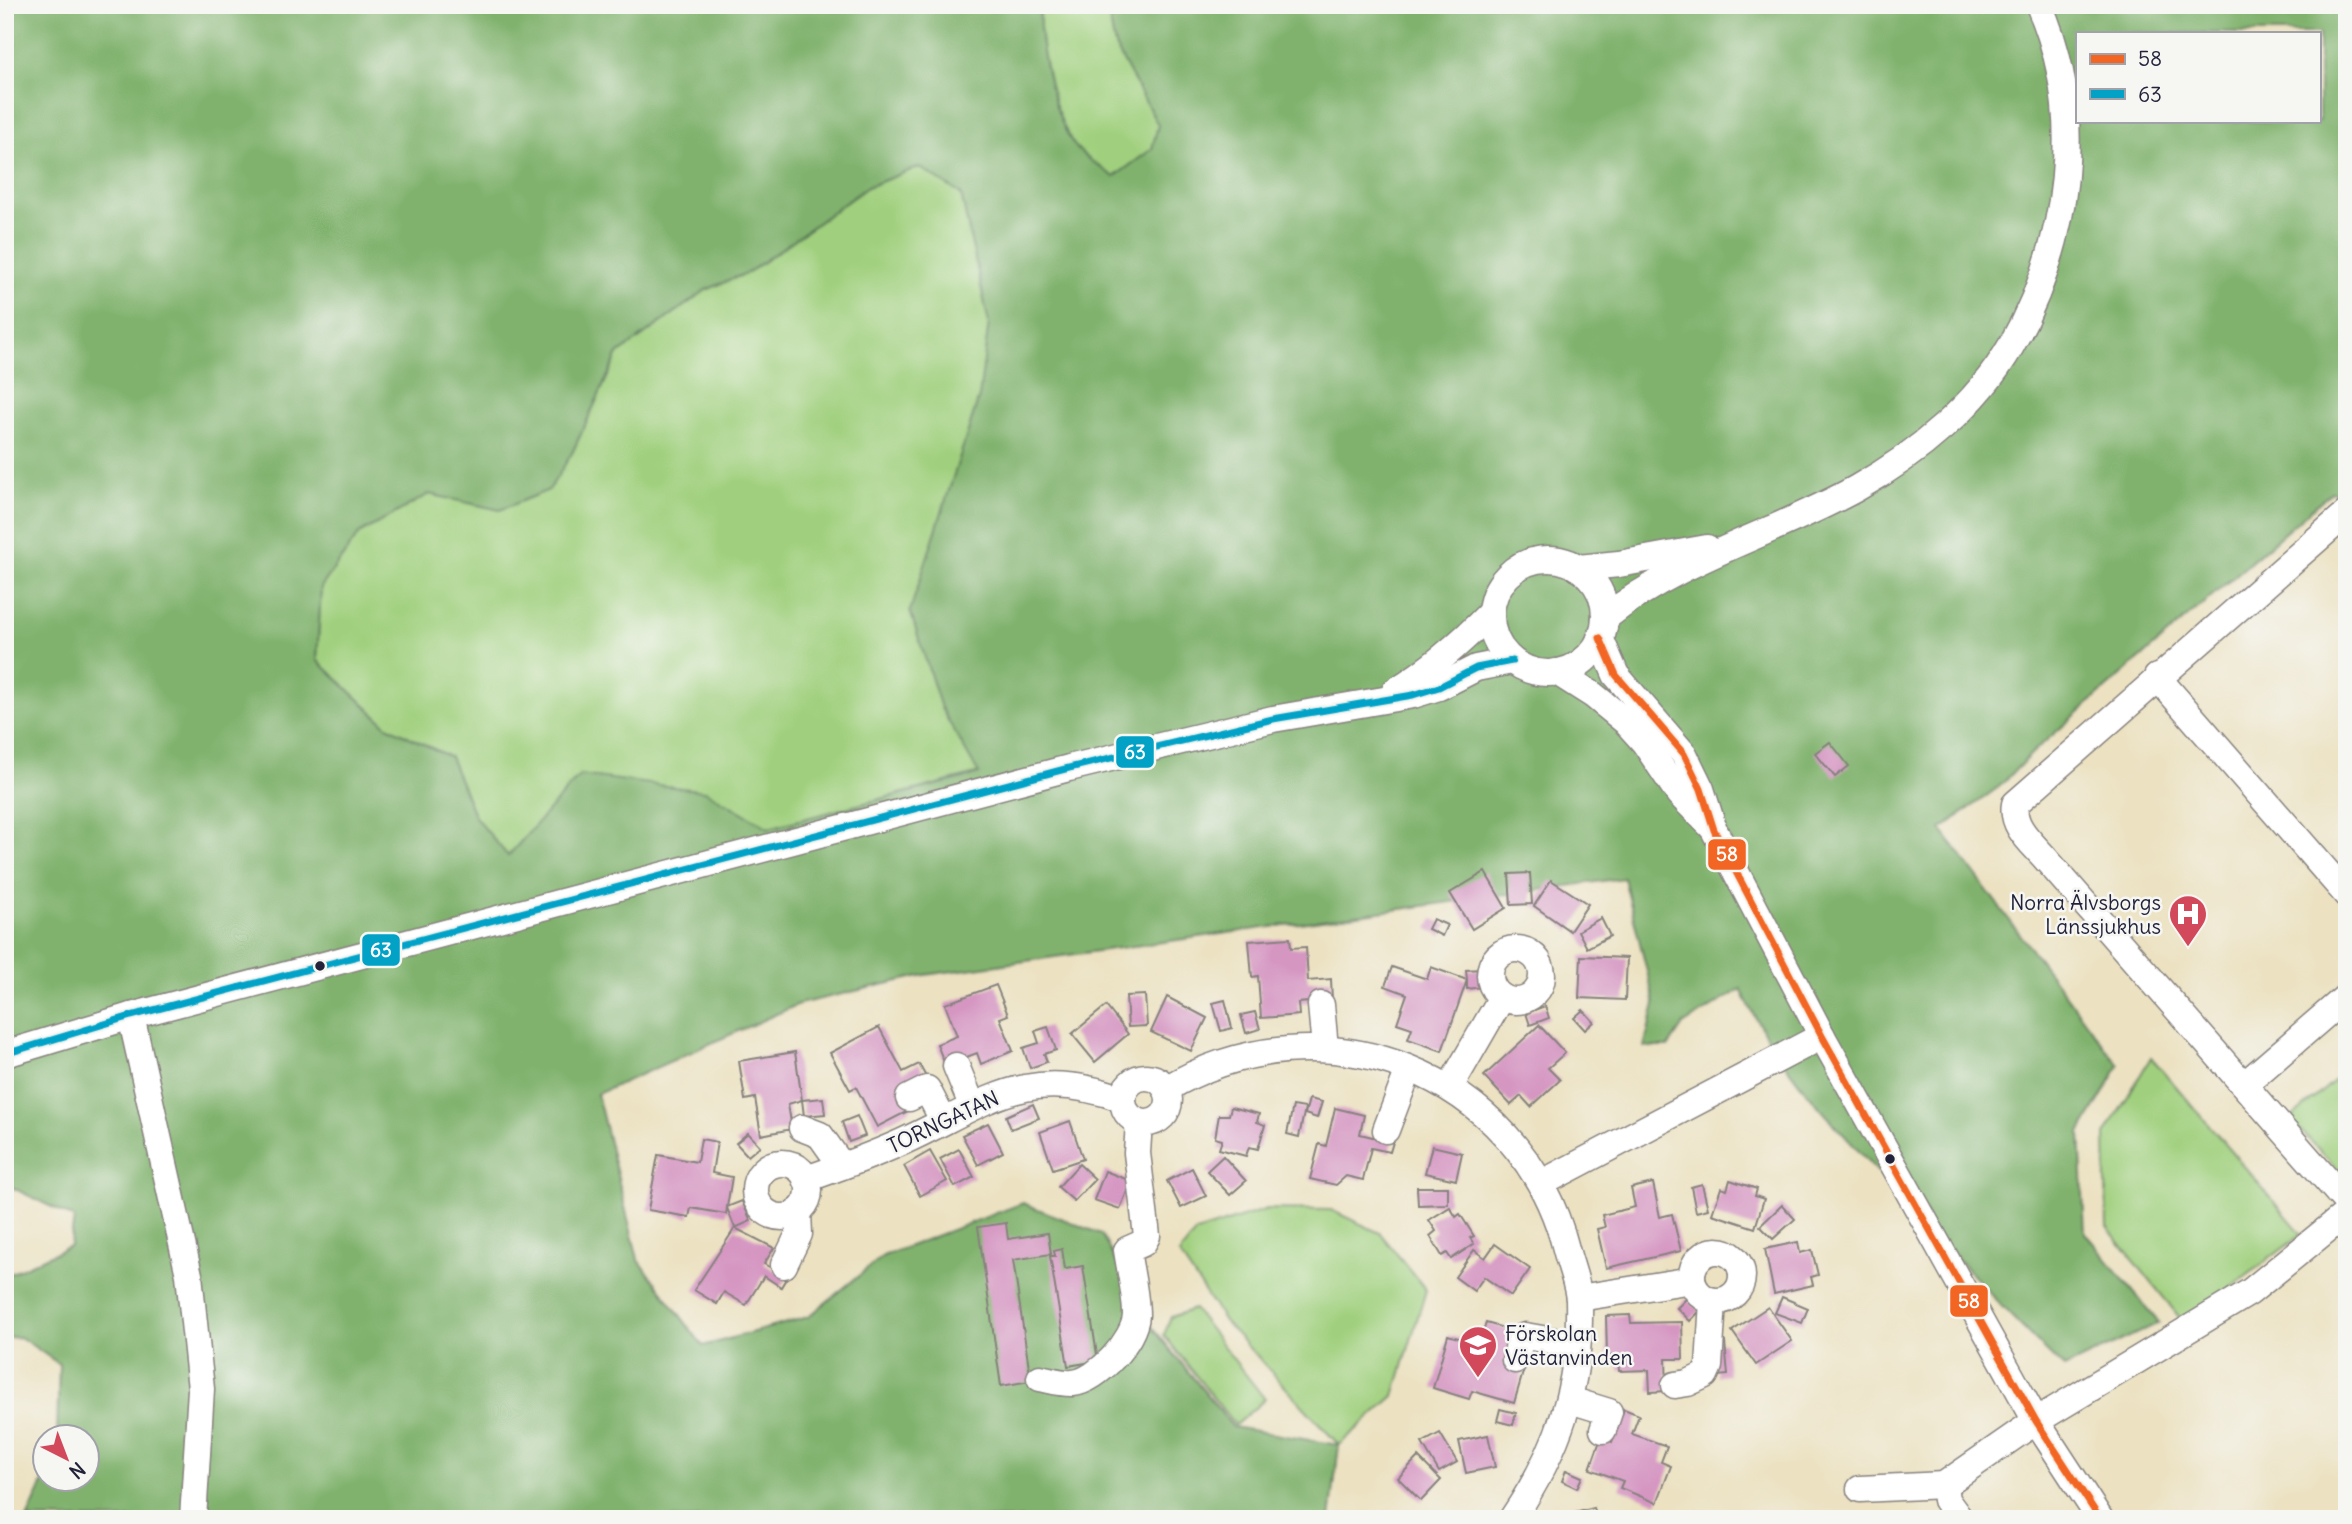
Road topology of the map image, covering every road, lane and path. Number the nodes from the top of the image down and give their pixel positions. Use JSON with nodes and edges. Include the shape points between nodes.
{"nodes":[{"id":1,"x":2039,"y":5,"type":"edge"},
{"id":2,"x":2347,"y":513,"type":"edge"},
{"id":3,"x":1736,"y":542,"type":"junction"},
{"id":4,"x":1578,"y":568,"type":"junction"},
{"id":5,"x":1490,"y":613,"type":"junction"},
{"id":6,"x":1602,"y":628,"type":"junction"},
{"id":7,"x":1513,"y":661,"type":"junction"},
{"id":8,"x":1556,"y":673,"type":"junction"},
{"id":9,"x":2157,"y":677,"type":"junction"},
{"id":10,"x":1381,"y":699,"type":"junction"},
{"id":11,"x":1714,"y":830,"type":"junction"},
{"id":12,"x":2347,"y":895,"type":"edge"},
{"id":13,"x":2347,"y":996,"type":"edge"},
{"id":14,"x":1502,"y":997,"type":"dead end"},
{"id":15,"x":1321,"y":1005,"type":"dead end"},
{"id":16,"x":131,"y":1016,"type":"junction"},
{"id":17,"x":1822,"y":1037,"type":"junction"},
{"id":18,"x":1325,"y":1048,"type":"junction"},
{"id":19,"x":5,"y":1054,"type":"edge"},
{"id":20,"x":956,"y":1066,"type":"dead end"},
{"id":21,"x":1409,"y":1069,"type":"junction"},
{"id":22,"x":2244,"y":1085,"type":"junction"},
{"id":23,"x":1450,"y":1087,"type":"junction"},
{"id":24,"x":1166,"y":1089,"type":"junction"},
{"id":25,"x":909,"y":1098,"type":"dead end"},
{"id":26,"x":1123,"y":1099,"type":"junction"},
{"id":27,"x":972,"y":1105,"type":"junction"},
{"id":28,"x":943,"y":1120,"type":"junction"},
{"id":29,"x":1139,"y":1122,"type":"junction"},
{"id":30,"x":802,"y":1128,"type":"dead end"},
{"id":31,"x":1386,"y":1130,"type":"dead end"},
{"id":32,"x":842,"y":1166,"type":"junction"},
{"id":33,"x":806,"y":1179,"type":"junction"},
{"id":34,"x":1542,"y":1183,"type":"junction"},
{"id":35,"x":2347,"y":1203,"type":"edge"},
{"id":36,"x":798,"y":1212,"type":"junction"},
{"id":37,"x":2347,"y":1213,"type":"edge"},
{"id":38,"x":784,"y":1265,"type":"dead end"},
{"id":39,"x":1692,"y":1280,"type":"junction"},
{"id":40,"x":1579,"y":1298,"type":"junction"},
{"id":41,"x":1713,"y":1301,"type":"junction"},
{"id":42,"x":1577,"y":1345,"type":"junction"},
{"id":43,"x":1516,"y":1360,"type":"dead end"},
{"id":44,"x":1040,"y":1378,"type":"dead end"},
{"id":45,"x":1675,"y":1385,"type":"dead end"},
{"id":46,"x":1570,"y":1400,"type":"junction"},
{"id":47,"x":2036,"y":1421,"type":"junction"},
{"id":48,"x":1603,"y":1430,"type":"dead end"},
{"id":49,"x":1944,"y":1485,"type":"junction"},
{"id":50,"x":1860,"y":1489,"type":"dead end"},
{"id":51,"x":193,"y":1519,"type":"edge"},
{"id":52,"x":1512,"y":1519,"type":"edge"},
{"id":53,"x":1960,"y":1519,"type":"edge"},
{"id":54,"x":2100,"y":1519,"type":"edge"}],
"edges":[{"from":1,"to":3,"type":"street","via":[[2049,27],[2065,100],[2065,174],[2061,219],[2036,294],[2010,347],[1975,393],[1923,445],[1857,488]]},
{"from":2,"to":9,"type":"street"},
{"from":3,"to":4,"type":"street"},
{"from":3,"to":6,"type":"street","via":[[1635,594]]},
{"from":4,"to":5,"type":"street","via":[[1554,559],[1528,562],[1506,577]]},
{"from":4,"to":6,"type":"street","via":[[1595,584],[1604,606]]},
{"from":5,"to":7,"type":"street","via":[[1496,640]]},
{"from":5,"to":10,"type":"street","via":[[1421,675]]},
{"from":6,"to":8,"type":"street","via":[[1587,657]]},
{"from":6,"to":11,"type":"street","via":[[1607,660],[1684,754]]},
{"from":7,"to":8,"type":"street","via":[[1534,671]]},
{"from":7,"to":10,"type":"street","via":[[1476,668],[1413,695]]},
{"from":8,"to":11,"type":"street","via":[[1626,722],[1679,794]]},
{"from":9,"to":12,"type":"street"},
{"from":9,"to":22,"type":"street","via":[[2015,804],[2013,815],[2045,858]]},
{"from":10,"to":16,"type":"street","via":[[1273,719],[1069,768]]},
{"from":11,"to":17,"type":"street"},
{"from":13,"to":22,"type":"street"},
{"from":14,"to":23,"type":"street"},
{"from":15,"to":18,"type":"street"},
{"from":16,"to":19,"type":"street"},
{"from":16,"to":51,"type":"street","via":[[189,1275],[201,1389]]},
{"from":17,"to":34,"type":"street"},
{"from":17,"to":47,"type":"street"},
{"from":18,"to":21,"type":"street","via":[[1383,1057]]},
{"from":18,"to":24,"type":"street","via":[[1245,1056],[1195,1072]]},
{"from":20,"to":27,"type":"street"},
{"from":21,"to":23,"type":"street"},
{"from":21,"to":31,"type":"street"},
{"from":22,"to":35,"type":"street"},
{"from":23,"to":34,"type":"street","via":[[1496,1125]]},
{"from":24,"to":26,"type":"street","via":[[1156,1079],[1141,1077],[1128,1085]]},
{"from":24,"to":29,"type":"street","via":[[1168,1104],[1161,1117]]},
{"from":25,"to":28,"type":"street","via":[[928,1089]]},
{"from":26,"to":27,"type":"street","name":"TORNGATAN","via":[[1073,1085],[1044,1084]]},
{"from":26,"to":29,"type":"street","via":[[1127,1113]]},
{"from":27,"to":28,"type":"street","name":"TORNGATAN"},
{"from":28,"to":32,"type":"street","name":"TORNGATAN"},
{"from":29,"to":44,"type":"street","via":[[1137,1153],[1147,1236],[1127,1250],[1134,1327],[1091,1379],[1071,1383]]},
{"from":30,"to":32,"type":"street","via":[[820,1135]]},
{"from":32,"to":33,"type":"street","name":"TORNGATAN"},
{"from":33,"to":36,"type":"street","via":[[808,1197]]},
{"from":33,"to":36,"type":"street","via":[[795,1167],[778,1164],[763,1171],[755,1186],[758,1203],[772,1215]]},
{"from":34,"to":40,"type":"street","via":[[1561,1230]]},
{"from":36,"to":38,"type":"street","via":[[799,1234]]},
{"from":37,"to":47,"type":"street","via":[[2250,1292]]},
{"from":39,"to":40,"type":"street"},
{"from":39,"to":41,"type":"street","via":[[1699,1294]]},
{"from":39,"to":41,"type":"street","via":[[1701,1256],[1717,1251],[1733,1257],[1742,1272],[1740,1288],[1728,1299]]},
{"from":40,"to":42,"type":"street"},
{"from":41,"to":45,"type":"street","via":[[1706,1375]]},
{"from":42,"to":43,"type":"street","via":[[1525,1336]]},
{"from":42,"to":46,"type":"street"},
{"from":46,"to":48,"type":"street","via":[[1609,1412]]},
{"from":46,"to":52,"type":"street","via":[[1556,1445]]},
{"from":47,"to":49,"type":"street"},
{"from":47,"to":54,"type":"street"},
{"from":49,"to":50,"type":"street"},
{"from":49,"to":53,"type":"street","via":[[1946,1500]]}]}
